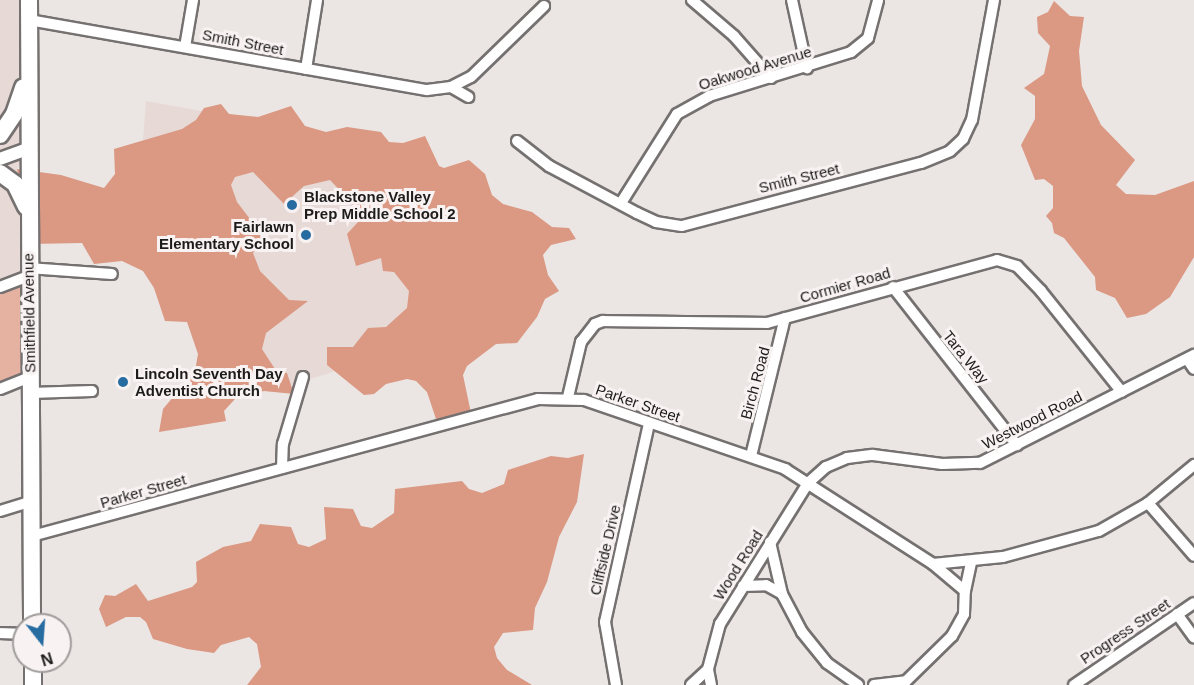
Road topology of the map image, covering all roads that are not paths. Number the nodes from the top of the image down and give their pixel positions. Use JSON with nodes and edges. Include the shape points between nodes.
{"nodes":[{"id":1,"x":29,"y":0,"type":"edge"},
{"id":2,"x":193,"y":0,"type":"edge"},
{"id":3,"x":317,"y":0,"type":"edge"},
{"id":4,"x":692,"y":0,"type":"edge"},
{"id":5,"x":792,"y":0,"type":"edge"},
{"id":6,"x":878,"y":0,"type":"edge"},
{"id":7,"x":994,"y":0,"type":"edge"},
{"id":8,"x":544,"y":6,"type":"dead end"},
{"id":9,"x":29,"y":20,"type":"junction"},
{"id":10,"x":185,"y":47,"type":"junction"},
{"id":11,"x":807,"y":68,"type":"junction"},
{"id":12,"x":306,"y":69,"type":"junction"},
{"id":13,"x":28,"y":73,"type":"junction"},
{"id":14,"x":771,"y":78,"type":"junction"},
{"id":15,"x":451,"y":87,"type":"junction"},
{"id":16,"x":468,"y":98,"type":"dead end"},
{"id":17,"x":0,"y":135,"type":"edge"},
{"id":18,"x":516,"y":141,"type":"dead end"},
{"id":19,"x":28,"y":149,"type":"junction"},
{"id":20,"x":0,"y":159,"type":"edge"},
{"id":21,"x":0,"y":173,"type":"edge"},
{"id":22,"x":621,"y":203,"type":"junction"},
{"id":23,"x":28,"y":215,"type":"junction"},
{"id":24,"x":28,"y":272,"type":"junction"},
{"id":25,"x":112,"y":274,"type":"dead end"},
{"id":26,"x":0,"y":287,"type":"edge"},
{"id":27,"x":893,"y":287,"type":"junction"},
{"id":28,"x":785,"y":318,"type":"junction"},
{"id":29,"x":1190,"y":357,"type":"edge"},
{"id":30,"x":1194,"y":369,"type":"edge"},
{"id":31,"x":303,"y":377,"type":"dead end"},
{"id":32,"x":30,"y":385,"type":"junction"},
{"id":33,"x":0,"y":389,"type":"edge"},
{"id":34,"x":92,"y":391,"type":"dead end"},
{"id":35,"x":1122,"y":392,"type":"junction"},
{"id":36,"x":568,"y":397,"type":"junction"},
{"id":37,"x":649,"y":423,"type":"junction"},
{"id":38,"x":1017,"y":445,"type":"junction"},
{"id":39,"x":751,"y":456,"type":"junction"},
{"id":40,"x":1194,"y":465,"type":"edge"},
{"id":41,"x":282,"y":468,"type":"junction"},
{"id":42,"x":808,"y":483,"type":"junction"},
{"id":43,"x":32,"y":501,"type":"junction"},
{"id":44,"x":1148,"y":503,"type":"junction"},
{"id":45,"x":0,"y":511,"type":"edge"},
{"id":46,"x":32,"y":536,"type":"junction"},
{"id":47,"x":771,"y":542,"type":"junction"},
{"id":48,"x":1194,"y":556,"type":"edge"},
{"id":49,"x":971,"y":563,"type":"junction"},
{"id":50,"x":933,"y":564,"type":"junction"},
{"id":51,"x":743,"y":586,"type":"junction"},
{"id":52,"x":964,"y":591,"type":"junction"},
{"id":53,"x":782,"y":594,"type":"junction"},
{"id":54,"x":1194,"y":603,"type":"edge"},
{"id":55,"x":32,"y":613,"type":"edge"},
{"id":56,"x":1177,"y":614,"type":"junction"},
{"id":57,"x":1194,"y":637,"type":"edge"},
{"id":58,"x":708,"y":669,"type":"junction"},
{"id":59,"x":904,"y":683,"type":"edge"},
{"id":60,"x":616,"y":685,"type":"edge"},
{"id":61,"x":691,"y":685,"type":"edge"},
{"id":62,"x":711,"y":685,"type":"edge"},
{"id":63,"x":858,"y":685,"type":"edge"},
{"id":64,"x":874,"y":685,"type":"edge"},
{"id":65,"x":1074,"y":685,"type":"edge"}],
"edges":[{"from":1,"to":9,"type":"main road","name":"Smithfield Avenue"},
{"from":2,"to":10,"type":"street"},
{"from":3,"to":12,"type":"street"},
{"from":4,"to":14,"type":"street","via":[[734,36]]},
{"from":5,"to":11,"type":"street"},
{"from":6,"to":11,"type":"street","name":"Oakwood Avenue","via":[[865,42],[839,58]]},
{"from":7,"to":22,"type":"street","name":"Smith Street","via":[[972,120],[963,139],[950,151],[921,163],[682,226],[657,222]]},
{"from":8,"to":15,"type":"street","via":[[481,69]]},
{"from":9,"to":10,"type":"street","name":"Smith Street"},
{"from":9,"to":13,"type":"main road","name":"Smithfield Avenue"},
{"from":10,"to":12,"type":"street","name":"Smith Street"},
{"from":11,"to":14,"type":"street","name":"Oakwood Avenue"},
{"from":12,"to":15,"type":"street","name":"Smith Street","via":[[400,87]]},
{"from":13,"to":17,"type":"main road","via":[[14,114]]},
{"from":13,"to":19,"type":"main road","name":"Smithfield Avenue"},
{"from":14,"to":22,"type":"street","name":"Oakwood Avenue","via":[[709,96],[677,114]]},
{"from":15,"to":16,"type":"street"},
{"from":18,"to":22,"type":"street","name":"Smith Street","via":[[549,166]]},
{"from":19,"to":20,"type":"street"},
{"from":19,"to":23,"type":"main road","name":"Smithfield Avenue"},
{"from":21,"to":23,"type":"main road","via":[[15,184]]},
{"from":23,"to":24,"type":"main road","name":"Smithfield Avenue"},
{"from":24,"to":25,"type":"street"},
{"from":24,"to":26,"type":"street"},
{"from":24,"to":32,"type":"main road","name":"Smithfield Avenue"},
{"from":27,"to":28,"type":"street","name":"Cormier Road"},
{"from":27,"to":35,"type":"street","name":"Cormier Road","via":[[997,260],[1011,262],[1041,291]]},
{"from":27,"to":38,"type":"street","name":"Tara Way"},
{"from":28,"to":36,"type":"street","name":"Cormier Road","via":[[752,324],[613,320],[595,324],[581,342]]},
{"from":28,"to":39,"type":"street","name":"Birch Road"},
{"from":29,"to":30,"type":"street"},
{"from":29,"to":35,"type":"street","name":"Westwood Road"},
{"from":31,"to":41,"type":"street","via":[[283,444]]},
{"from":32,"to":33,"type":"street"},
{"from":32,"to":34,"type":"street"},
{"from":32,"to":43,"type":"main road","name":"Smithfield Avenue"},
{"from":35,"to":38,"type":"street","name":"Westwood Road"},
{"from":36,"to":37,"type":"street","name":"Parker Street"},
{"from":36,"to":41,"type":"street","name":"Parker Street","via":[[518,402]]},
{"from":37,"to":39,"type":"street","name":"Parker Street"},
{"from":37,"to":60,"type":"street","name":"Cliffside Drive","via":[[604,622]]},
{"from":38,"to":42,"type":"street","name":"Westwood Road","via":[[993,458],[967,465],[883,455],[858,456],[826,467]]},
{"from":39,"to":42,"type":"street","name":"Parker Street"},
{"from":40,"to":44,"type":"street"},
{"from":41,"to":46,"type":"street","name":"Parker Street"},
{"from":42,"to":47,"type":"street","name":"Wood Road"},
{"from":42,"to":50,"type":"street","name":"Parker Street"},
{"from":43,"to":45,"type":"street"},
{"from":43,"to":46,"type":"main road","name":"Smithfield Avenue"},
{"from":44,"to":48,"type":"street"},
{"from":44,"to":49,"type":"street","via":[[1081,537]]},
{"from":46,"to":55,"type":"main road","name":"Smithfield Avenue"},
{"from":47,"to":51,"type":"street","name":"Wood Road"},
{"from":47,"to":53,"type":"street"},
{"from":49,"to":50,"type":"street"},
{"from":49,"to":52,"type":"street"},
{"from":50,"to":52,"type":"street","name":"Parker Street"},
{"from":51,"to":53,"type":"street","via":[[766,585]]},
{"from":51,"to":58,"type":"street","name":"Wood Road","via":[[717,630]]},
{"from":52,"to":59,"type":"street","via":[[964,614],[959,625]]},
{"from":53,"to":63,"type":"street","via":[[813,647]]},
{"from":54,"to":56,"type":"street","name":"Progress Street"},
{"from":56,"to":57,"type":"street"},
{"from":56,"to":65,"type":"street","name":"Progress Street"},
{"from":58,"to":61,"type":"street"},
{"from":58,"to":62,"type":"street","name":"Wood Road"},
{"from":59,"to":64,"type":"street"}]}
